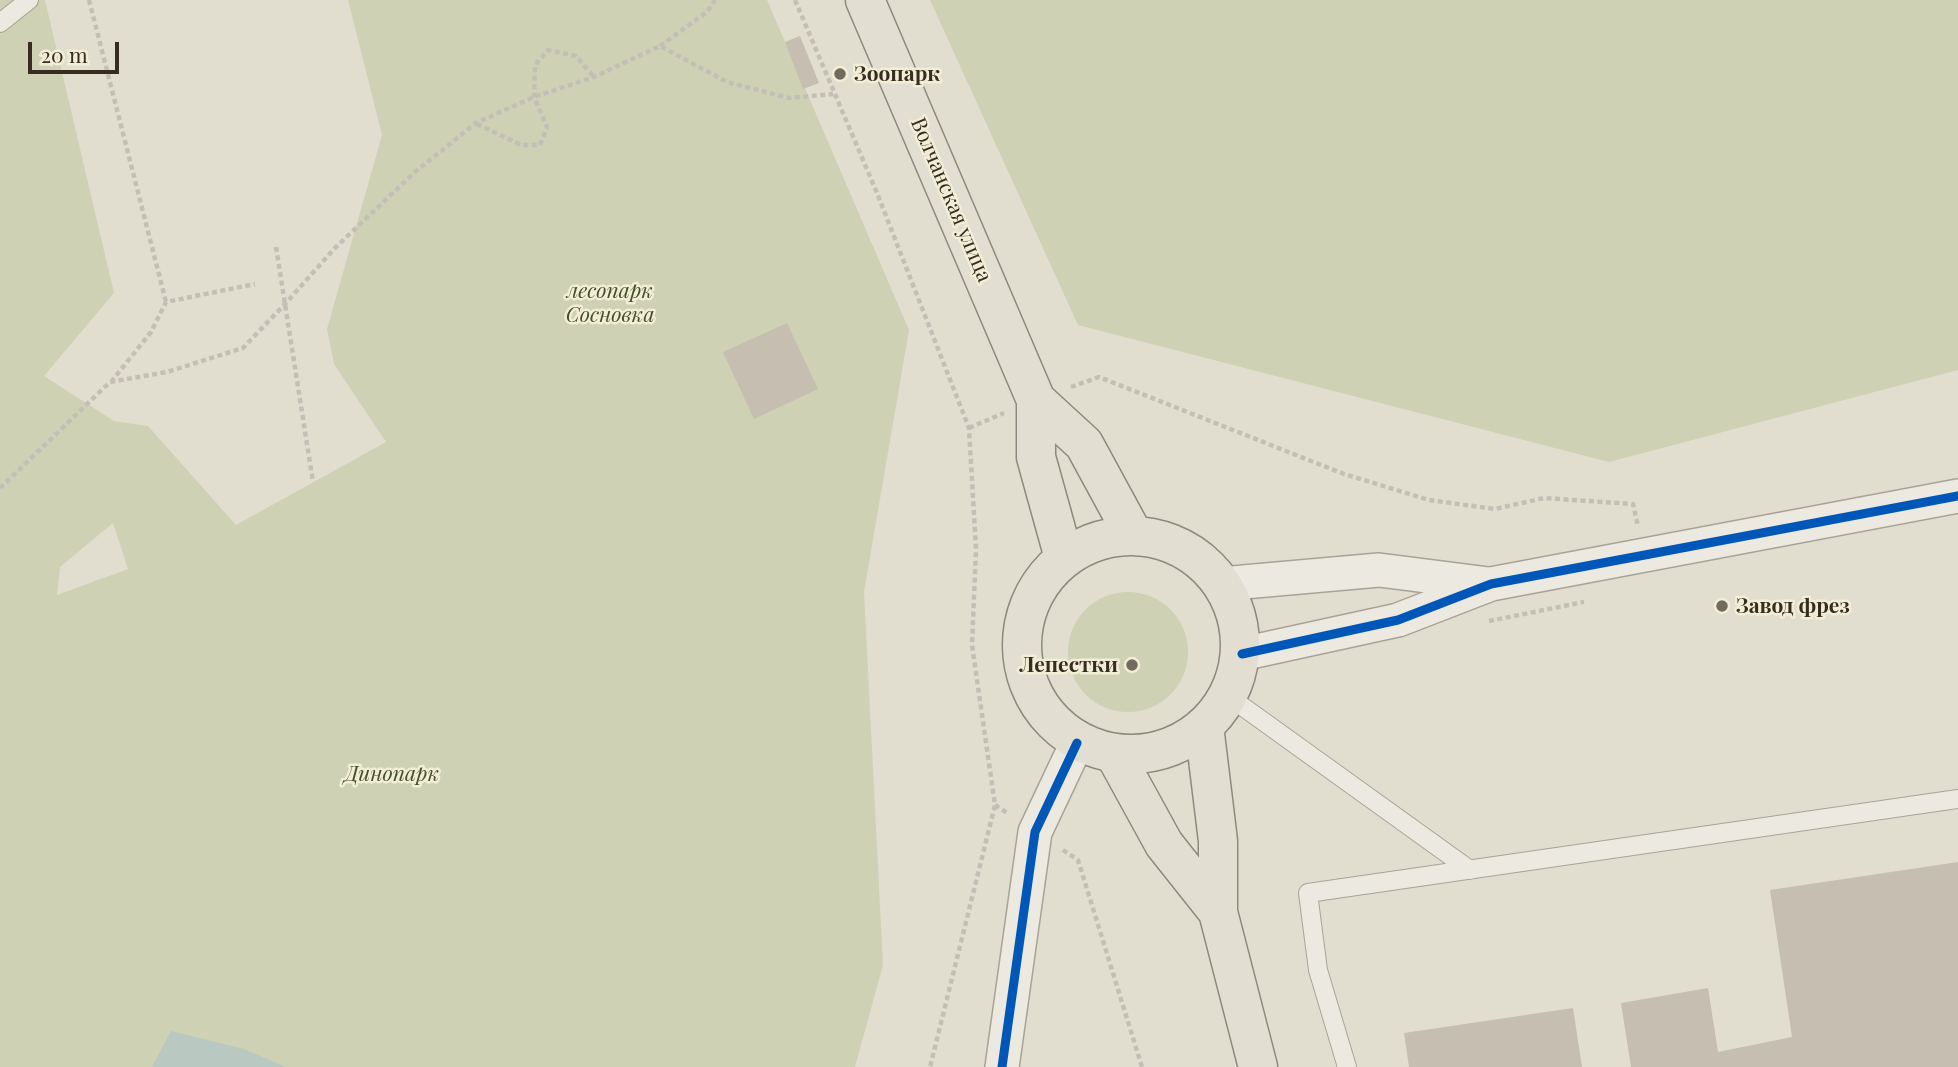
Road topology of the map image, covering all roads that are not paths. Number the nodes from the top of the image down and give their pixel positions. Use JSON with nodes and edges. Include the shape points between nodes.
{"nodes":[{"id":1,"x":29,"y":0,"type":"edge"},
{"id":2,"x":865,"y":0,"type":"edge"},
{"id":3,"x":0,"y":23,"type":"edge"},
{"id":4,"x":1036,"y":400,"type":"junction"},
{"id":5,"x":1958,"y":496,"type":"edge"},
{"id":6,"x":1134,"y":536,"type":"junction"},
{"id":7,"x":1064,"y":558,"type":"junction"},
{"id":8,"x":1222,"y":584,"type":"junction"},
{"id":9,"x":1491,"y":584,"type":"junction"},
{"id":10,"x":1242,"y":654,"type":"junction"},
{"id":11,"x":1228,"y":696,"type":"junction"},
{"id":12,"x":1204,"y":726,"type":"junction"},
{"id":13,"x":1077,"y":743,"type":"junction"},
{"id":14,"x":1114,"y":753,"type":"junction"},
{"id":15,"x":1958,"y":799,"type":"edge"},
{"id":16,"x":1470,"y":870,"type":"junction"},
{"id":17,"x":1218,"y":912,"type":"junction"},
{"id":18,"x":1002,"y":1067,"type":"edge"},
{"id":19,"x":1258,"y":1067,"type":"edge"},
{"id":20,"x":1347,"y":1067,"type":"edge"}],
"edges":[{"from":1,"to":3,"type":"lane"},
{"from":2,"to":4,"type":"main road","name":"Волчанская улица"},
{"from":4,"to":6,"type":"main road","name":"Волчанская улица","via":[[1084,444]]},
{"from":4,"to":7,"type":"main road","name":"Волчанская улица","via":[[1036,457]]},
{"from":5,"to":9,"type":"street"},
{"from":6,"to":7,"type":"main road","via":[[1097,541]]},
{"from":6,"to":8,"type":"main road","via":[[1167,542],[1199,559]]},
{"from":7,"to":13,"type":"main road","via":[[1039,584],[1025,618],[1021,654],[1030,689],[1051,719]]},
{"from":8,"to":9,"type":"street","via":[[1379,570]]},
{"from":8,"to":10,"type":"main road","via":[[1237,617]]},
{"from":9,"to":10,"type":"street","via":[[1398,620]]},
{"from":10,"to":11,"type":"main road"},
{"from":11,"to":12,"type":"main road"},
{"from":11,"to":16,"type":"lane"},
{"from":12,"to":14,"type":"main road","via":[[1179,743],[1151,753]]},
{"from":12,"to":17,"type":"main road","via":[[1219,841]]},
{"from":13,"to":14,"type":"main road"},
{"from":13,"to":18,"type":"street","via":[[1035,832]]},
{"from":14,"to":17,"type":"main road","via":[[1164,844]]},
{"from":15,"to":16,"type":"lane"},
{"from":16,"to":20,"type":"lane","via":[[1308,893],[1318,970]]},
{"from":17,"to":19,"type":"main road"}]}
